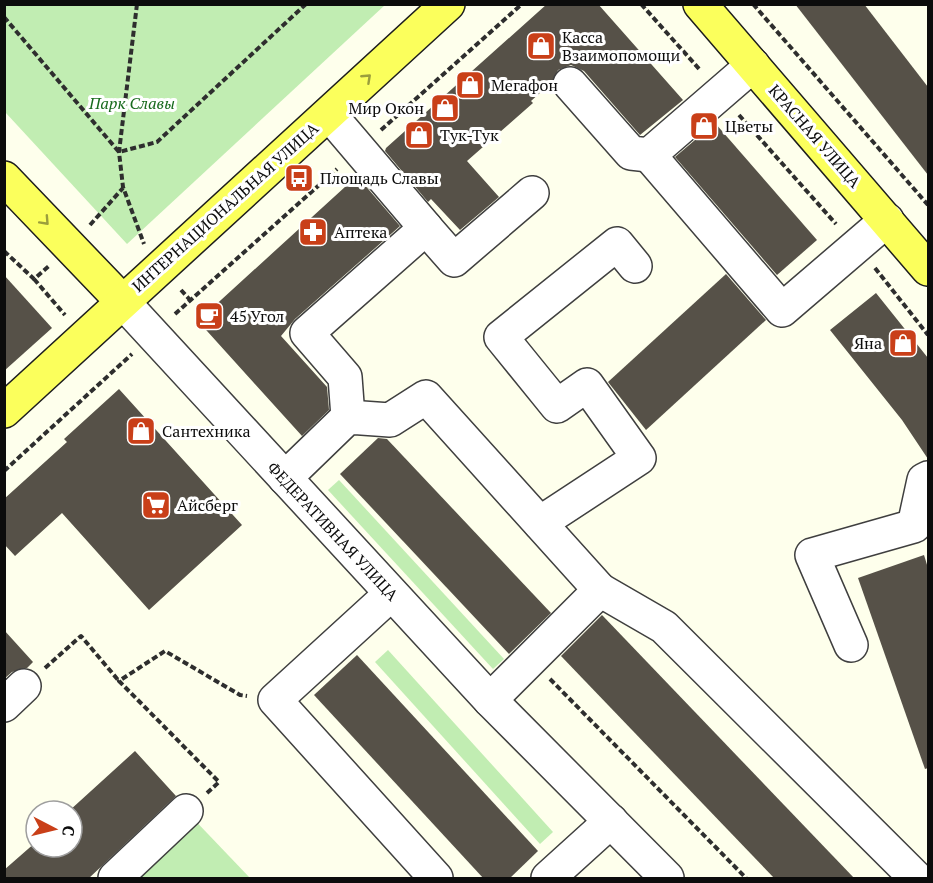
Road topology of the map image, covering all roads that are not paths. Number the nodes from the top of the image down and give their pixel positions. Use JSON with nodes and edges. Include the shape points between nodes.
{"nodes":[{"id":1,"x":448,"y":4,"type":"edge"},
{"id":2,"x":700,"y":4,"type":"edge"},
{"id":3,"x":753,"y":65,"type":"junction"},
{"id":4,"x":570,"y":84,"type":"dead end"},
{"id":5,"x":328,"y":114,"type":"junction"},
{"id":6,"x":649,"y":155,"type":"junction"},
{"id":7,"x":4,"y":178,"type":"edge"},
{"id":8,"x":532,"y":193,"type":"dead end"},
{"id":9,"x":887,"y":220,"type":"junction"},
{"id":10,"x":426,"y":228,"type":"junction"},
{"id":11,"x":635,"y":266,"type":"dead end"},
{"id":12,"x":928,"y":269,"type":"edge"},
{"id":13,"x":122,"y":301,"type":"junction"},
{"id":14,"x":4,"y":411,"type":"edge"},
{"id":15,"x":348,"y":417,"type":"junction"},
{"id":16,"x":285,"y":478,"type":"junction"},
{"id":17,"x":928,"y":478,"type":"edge"},
{"id":18,"x":540,"y":523,"type":"junction"},
{"id":19,"x":600,"y":590,"type":"junction"},
{"id":20,"x":391,"y":594,"type":"junction"},
{"id":21,"x":851,"y":645,"type":"dead end"},
{"id":22,"x":490,"y":700,"type":"junction"},
{"id":23,"x":186,"y":811,"type":"road end"},
{"id":24,"x":610,"y":821,"type":"junction"},
{"id":25,"x":115,"y":879,"type":"edge"},
{"id":26,"x":436,"y":879,"type":"edge"},
{"id":27,"x":548,"y":879,"type":"edge"},
{"id":28,"x":667,"y":879,"type":"edge"},
{"id":29,"x":916,"y":879,"type":"edge"}],
"edges":[{"from":5,"to":1,"type":"main road","name":"ИНТЕРНАЦИОНАЛЬНАЯ УЛИЦА","one_way":true},
{"from":2,"to":3,"type":"main road","name":"КРАСНАЯ УЛИЦА"},
{"from":3,"to":6,"type":"street"},
{"from":3,"to":9,"type":"main road","name":"КРАСНАЯ УЛИЦА"},
{"from":4,"to":6,"type":"street","via":[[631,153]]},
{"from":5,"to":10,"type":"street"},
{"from":5,"to":13,"type":"main road","name":"ИНТЕРНАЦИОНАЛЬНАЯ УЛИЦА"},
{"from":6,"to":9,"type":"street","via":[[782,310]]},
{"from":7,"to":13,"type":"main road","name":"ФЕДЕРАТИВНАЯ УЛИЦА","one_way":true},
{"from":8,"to":10,"type":"street","via":[[454,260]]},
{"from":9,"to":12,"type":"main road","name":"КРАСНАЯ УЛИЦА"},
{"from":10,"to":15,"type":"street","via":[[307,333],[345,377]]},
{"from":11,"to":18,"type":"street","via":[[617,244],[501,337],[557,405],[587,385],[639,458]]},
{"from":13,"to":14,"type":"main road","name":"ИНТЕРНАЦИОНАЛЬНАЯ УЛИЦА"},
{"from":13,"to":16,"type":"street","name":"ФЕДЕРАТИВНАЯ УЛИЦА"},
{"from":15,"to":16,"type":"street"},
{"from":15,"to":18,"type":"street","via":[[390,420],[426,397]]},
{"from":16,"to":20,"type":"street","name":"ФЕДЕРАТИВНАЯ УЛИЦА"},
{"from":17,"to":21,"type":"street","via":[[924,480],[914,526],[813,555]]},
{"from":18,"to":19,"type":"street"},
{"from":19,"to":22,"type":"street"},
{"from":19,"to":29,"type":"street","via":[[664,627]]},
{"from":20,"to":22,"type":"street","name":"ФЕДЕРАТИВНАЯ УЛИЦА"},
{"from":20,"to":26,"type":"street","via":[[275,700]]},
{"from":22,"to":24,"type":"street","name":"ФЕДЕРАТИВНАЯ УЛИЦА"},
{"from":23,"to":25,"type":"street"},
{"from":24,"to":27,"type":"street"},
{"from":24,"to":28,"type":"street","name":"ФЕДЕРАТИВНАЯ УЛИЦА"}]}
